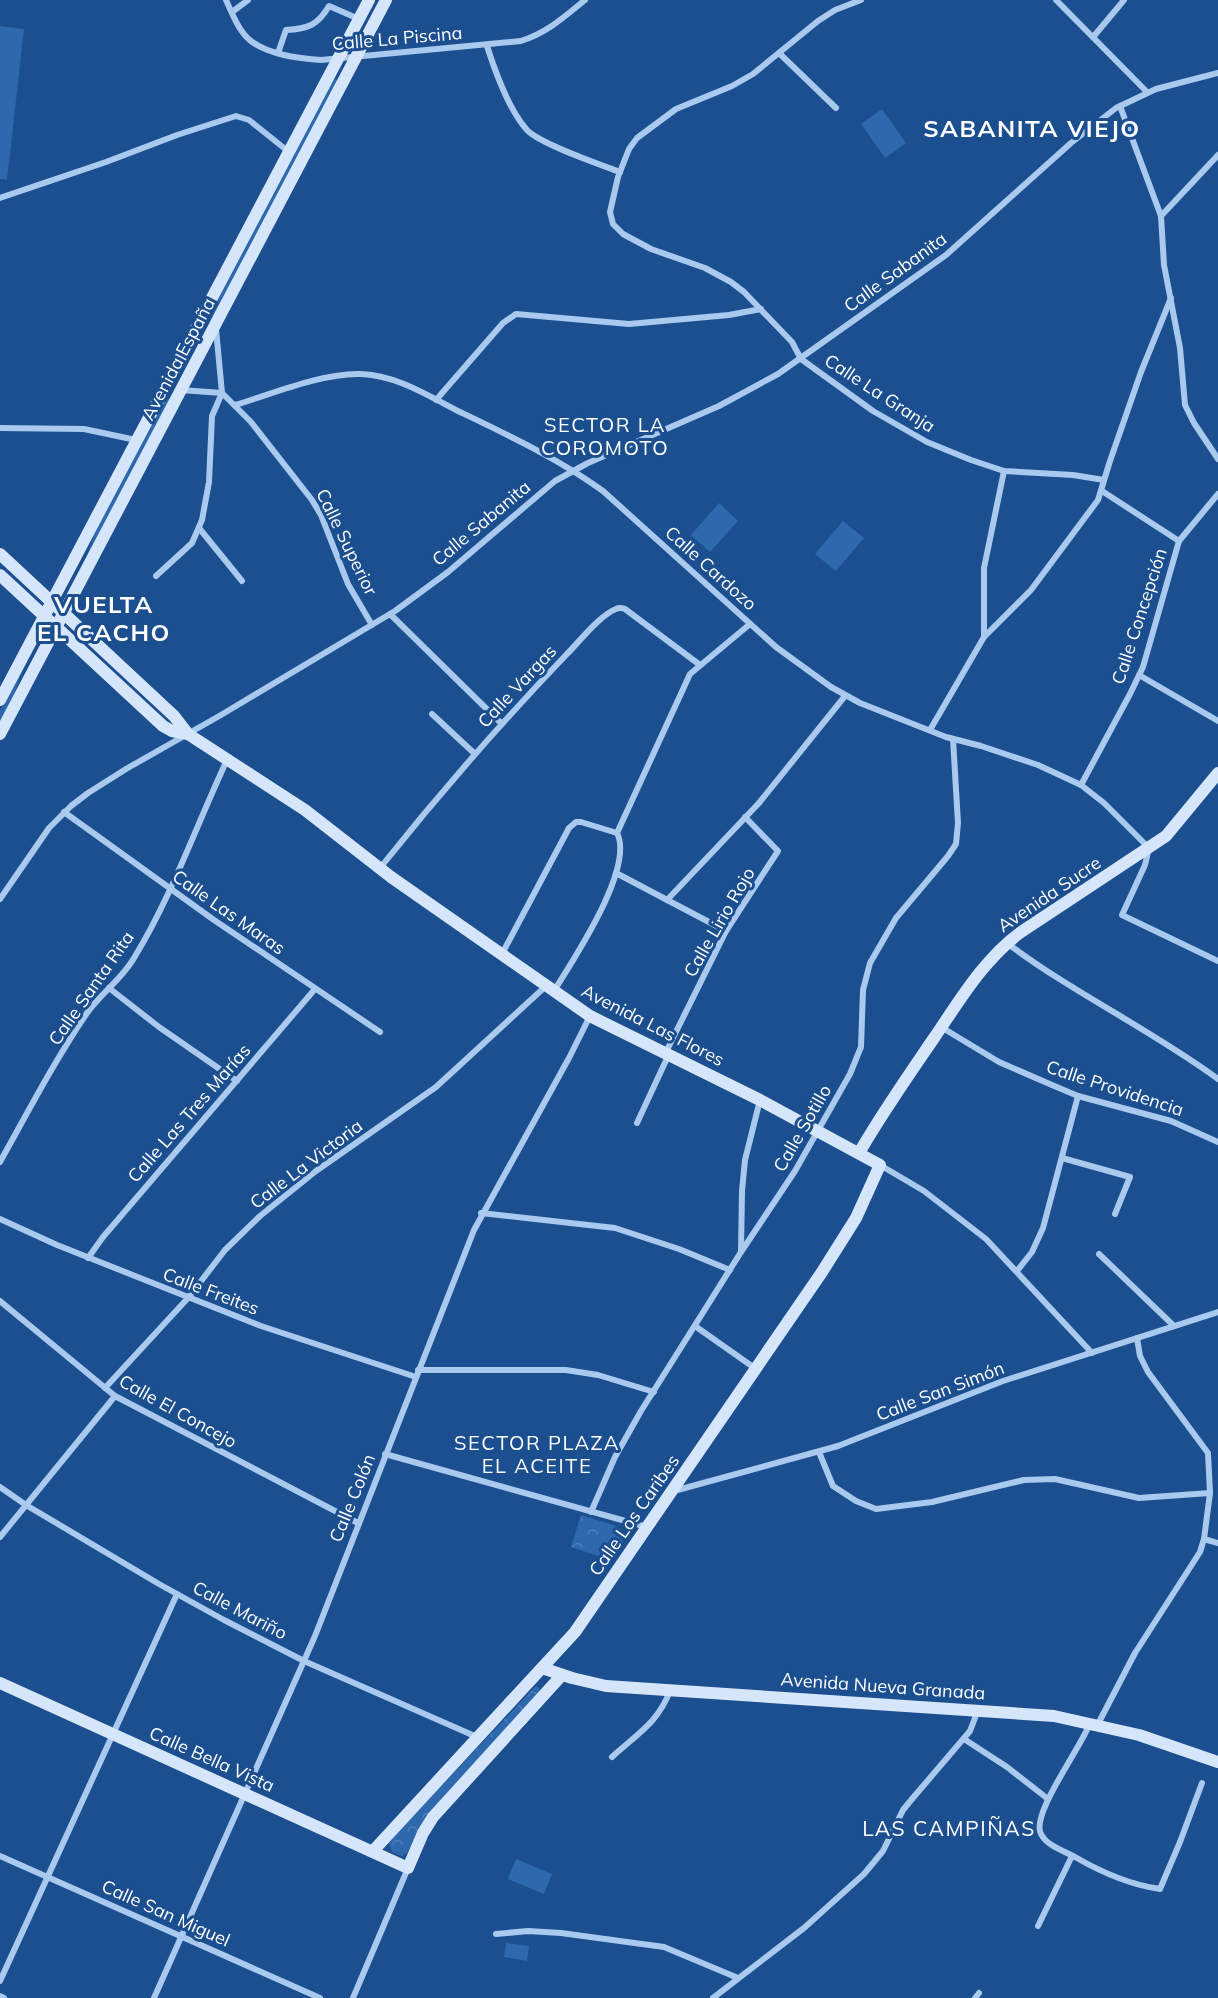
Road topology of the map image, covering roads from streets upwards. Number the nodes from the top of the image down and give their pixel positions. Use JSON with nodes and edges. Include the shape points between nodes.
{"nodes":[{"id":1,"x":226,"y":0,"type":"edge"},
{"id":2,"x":248,"y":0,"type":"edge"},
{"id":3,"x":369,"y":0,"type":"edge"},
{"id":4,"x":386,"y":0,"type":"edge"},
{"id":5,"x":585,"y":0,"type":"edge"},
{"id":6,"x":861,"y":0,"type":"edge"},
{"id":7,"x":1056,"y":0,"type":"edge"},
{"id":8,"x":1124,"y":0,"type":"edge"},
{"id":9,"x":327,"y":3,"type":"edge"},
{"id":10,"x":232,"y":12,"type":"junction"},
{"id":11,"x":359,"y":19,"type":"junction"},
{"id":12,"x":1094,"y":36,"type":"junction"},
{"id":13,"x":487,"y":46,"type":"junction"},
{"id":14,"x":279,"y":53,"type":"junction"},
{"id":15,"x":778,"y":53,"type":"junction"},
{"id":16,"x":357,"y":55,"type":"junction"},
{"id":17,"x":339,"y":57,"type":"junction"},
{"id":18,"x":1218,"y":73,"type":"edge"},
{"id":19,"x":1148,"y":93,"type":"junction"},
{"id":20,"x":1120,"y":106,"type":"junction"},
{"id":21,"x":836,"y":108,"type":"dead end"},
{"id":22,"x":289,"y":152,"type":"junction"},
{"id":23,"x":1218,"y":155,"type":"edge"},
{"id":24,"x":620,"y":172,"type":"junction"},
{"id":25,"x":0,"y":198,"type":"edge"},
{"id":26,"x":1161,"y":216,"type":"junction"},
{"id":27,"x":1171,"y":298,"type":"junction"},
{"id":28,"x":761,"y":309,"type":"junction"},
{"id":29,"x":215,"y":326,"type":"junction"},
{"id":30,"x":801,"y":359,"type":"junction"},
{"id":31,"x":166,"y":386,"type":"junction"},
{"id":32,"x":181,"y":390,"type":"junction"},
{"id":33,"x":222,"y":393,"type":"junction"},
{"id":34,"x":436,"y":400,"type":"junction"},
{"id":35,"x":235,"y":405,"type":"junction"},
{"id":36,"x":0,"y":428,"type":"edge"},
{"id":37,"x":138,"y":441,"type":"junction"},
{"id":38,"x":1218,"y":459,"type":"edge"},
{"id":39,"x":573,"y":471,"type":"junction"},
{"id":40,"x":1004,"y":471,"type":"junction"},
{"id":41,"x":1104,"y":480,"type":"junction"},
{"id":42,"x":1102,"y":491,"type":"junction"},
{"id":43,"x":1218,"y":494,"type":"edge"},
{"id":44,"x":199,"y":528,"type":"junction"},
{"id":45,"x":1179,"y":541,"type":"junction"},
{"id":46,"x":0,"y":554,"type":"edge"},
{"id":47,"x":0,"y":575,"type":"edge"},
{"id":48,"x":156,"y":576,"type":"dead end"},
{"id":49,"x":242,"y":581,"type":"dead end"},
{"id":50,"x":52,"y":603,"type":"junction"},
{"id":51,"x":63,"y":613,"type":"junction"},
{"id":52,"x":390,"y":614,"type":"junction"},
{"id":53,"x":45,"y":616,"type":"junction"},
{"id":54,"x":750,"y":624,"type":"junction"},
{"id":55,"x":372,"y":625,"type":"junction"},
{"id":56,"x":56,"y":627,"type":"junction"},
{"id":57,"x":984,"y":637,"type":"junction"},
{"id":58,"x":700,"y":665,"type":"junction"},
{"id":59,"x":1139,"y":675,"type":"junction"},
{"id":60,"x":845,"y":696,"type":"junction"},
{"id":61,"x":0,"y":700,"type":"edge"},
{"id":62,"x":432,"y":714,"type":"dead end"},
{"id":63,"x":1218,"y":722,"type":"edge"},
{"id":64,"x":502,"y":724,"type":"junction"},
{"id":65,"x":930,"y":730,"type":"junction"},
{"id":66,"x":0,"y":734,"type":"edge"},
{"id":67,"x":188,"y":734,"type":"junction"},
{"id":68,"x":953,"y":738,"type":"junction"},
{"id":69,"x":475,"y":754,"type":"junction"},
{"id":70,"x":227,"y":760,"type":"junction"},
{"id":71,"x":1218,"y":773,"type":"edge"},
{"id":72,"x":1081,"y":785,"type":"junction"},
{"id":73,"x":64,"y":812,"type":"junction"},
{"id":74,"x":745,"y":818,"type":"junction"},
{"id":75,"x":617,"y":833,"type":"junction"},
{"id":76,"x":1149,"y":848,"type":"junction"},
{"id":77,"x":380,"y":868,"type":"junction"},
{"id":78,"x":616,"y":873,"type":"junction"},
{"id":79,"x":170,"y":889,"type":"junction"},
{"id":80,"x":0,"y":899,"type":"edge"},
{"id":81,"x":667,"y":900,"type":"junction"},
{"id":82,"x":726,"y":931,"type":"junction"},
{"id":83,"x":1007,"y":943,"type":"junction"},
{"id":84,"x":501,"y":954,"type":"junction"},
{"id":85,"x":1218,"y":961,"type":"edge"},
{"id":86,"x":109,"y":988,"type":"junction"},
{"id":87,"x":550,"y":988,"type":"junction"},
{"id":88,"x":315,"y":989,"type":"junction"},
{"id":89,"x":590,"y":1016,"type":"junction"},
{"id":90,"x":942,"y":1027,"type":"junction"},
{"id":91,"x":380,"y":1032,"type":"dead end"},
{"id":92,"x":668,"y":1053,"type":"junction"},
{"id":93,"x":1218,"y":1079,"type":"edge"},
{"id":94,"x":237,"y":1081,"type":"junction"},
{"id":95,"x":1078,"y":1095,"type":"junction"},
{"id":96,"x":760,"y":1100,"type":"junction"},
{"id":97,"x":637,"y":1123,"type":"dead end"},
{"id":98,"x":819,"y":1131,"type":"junction"},
{"id":99,"x":1218,"y":1142,"type":"edge"},
{"id":100,"x":859,"y":1153,"type":"junction"},
{"id":101,"x":1062,"y":1158,"type":"junction"},
{"id":102,"x":0,"y":1162,"type":"edge"},
{"id":103,"x":880,"y":1165,"type":"junction"},
{"id":104,"x":481,"y":1214,"type":"junction"},
{"id":105,"x":1115,"y":1214,"type":"dead end"},
{"id":106,"x":0,"y":1219,"type":"edge"},
{"id":107,"x":741,"y":1252,"type":"junction"},
{"id":108,"x":1099,"y":1254,"type":"dead end"},
{"id":109,"x":88,"y":1258,"type":"junction"},
{"id":110,"x":730,"y":1270,"type":"junction"},
{"id":111,"x":1017,"y":1271,"type":"junction"},
{"id":112,"x":188,"y":1298,"type":"junction"},
{"id":113,"x":0,"y":1301,"type":"edge"},
{"id":114,"x":1218,"y":1312,"type":"edge"},
{"id":115,"x":696,"y":1326,"type":"junction"},
{"id":116,"x":1174,"y":1326,"type":"junction"},
{"id":117,"x":1137,"y":1338,"type":"junction"},
{"id":118,"x":1092,"y":1353,"type":"junction"},
{"id":119,"x":756,"y":1369,"type":"junction"},
{"id":120,"x":417,"y":1374,"type":"junction"},
{"id":121,"x":105,"y":1388,"type":"junction"},
{"id":122,"x":654,"y":1392,"type":"junction"},
{"id":123,"x":115,"y":1396,"type":"junction"},
{"id":124,"x":819,"y":1452,"type":"junction"},
{"id":125,"x":385,"y":1454,"type":"junction"},
{"id":126,"x":0,"y":1487,"type":"edge"},
{"id":127,"x":671,"y":1492,"type":"junction"},
{"id":128,"x":1210,"y":1493,"type":"junction"},
{"id":129,"x":26,"y":1505,"type":"junction"},
{"id":130,"x":591,"y":1512,"type":"junction"},
{"id":131,"x":358,"y":1523,"type":"junction"},
{"id":132,"x":647,"y":1527,"type":"junction"},
{"id":133,"x":0,"y":1537,"type":"edge"},
{"id":134,"x":1204,"y":1539,"type":"junction"},
{"id":135,"x":1218,"y":1543,"type":"edge"},
{"id":136,"x":177,"y":1594,"type":"junction"},
{"id":137,"x":304,"y":1661,"type":"junction"},
{"id":138,"x":542,"y":1668,"type":"junction"},
{"id":139,"x":562,"y":1675,"type":"junction"},
{"id":140,"x":0,"y":1683,"type":"edge"},
{"id":141,"x":670,"y":1690,"type":"junction"},
{"id":142,"x":978,"y":1710,"type":"junction"},
{"id":143,"x":1094,"y":1724,"type":"junction"},
{"id":144,"x":113,"y":1734,"type":"junction"},
{"id":145,"x":478,"y":1737,"type":"junction"},
{"id":146,"x":964,"y":1739,"type":"junction"},
{"id":147,"x":612,"y":1757,"type":"dead end"},
{"id":148,"x":1218,"y":1762,"type":"edge"},
{"id":149,"x":1202,"y":1783,"type":"dead end"},
{"id":150,"x":246,"y":1794,"type":"junction"},
{"id":151,"x":1048,"y":1798,"type":"junction"},
{"id":152,"x":373,"y":1851,"type":"junction"},
{"id":153,"x":0,"y":1856,"type":"edge"},
{"id":154,"x":1072,"y":1856,"type":"junction"},
{"id":155,"x":408,"y":1868,"type":"junction"},
{"id":156,"x":47,"y":1877,"type":"junction"},
{"id":157,"x":1038,"y":1926,"type":"dead end"},
{"id":158,"x":496,"y":1934,"type":"dead end"},
{"id":159,"x":182,"y":1937,"type":"junction"},
{"id":160,"x":738,"y":1978,"type":"junction"},
{"id":161,"x":0,"y":1981,"type":"edge"},
{"id":162,"x":154,"y":1998,"type":"edge"},
{"id":163,"x":320,"y":1998,"type":"edge"},
{"id":164,"x":353,"y":1998,"type":"edge"},
{"id":165,"x":713,"y":1998,"type":"edge"}],
"edges":[{"from":1,"to":10,"type":"street","name":"Calle La Piscina"},
{"from":2,"to":10,"type":"street"},
{"from":3,"to":11,"type":"street","name":"Avenida España"},
{"from":4,"to":16,"type":"street","name":"Avenida España"},
{"from":5,"to":13,"type":"street","name":"Calle La Piscina","via":[[544,32],[521,41]]},
{"from":6,"to":15,"type":"street","via":[[825,16]]},
{"from":7,"to":12,"type":"street"},
{"from":8,"to":12,"type":"street"},
{"from":9,"to":11,"type":"street"},
{"from":9,"to":14,"type":"street","via":[[323,16],[315,23],[286,30]]},
{"from":10,"to":14,"type":"street","name":"Calle La Piscina","via":[[251,43]]},
{"from":11,"to":17,"type":"street","name":"Avenida España"},
{"from":12,"to":19,"type":"street"},
{"from":13,"to":16,"type":"street","name":"Calle La Piscina"},
{"from":13,"to":24,"type":"street","via":[[505,94],[527,131]]},
{"from":14,"to":17,"type":"street","name":"Calle La Piscina","via":[[309,59]]},
{"from":15,"to":21,"type":"street"},
{"from":15,"to":24,"type":"street","via":[[744,79],[676,109],[654,124],[633,143]]},
{"from":16,"to":17,"type":"street","name":"Calle La Piscina"},
{"from":16,"to":29,"type":"street","name":"Avenida España"},
{"from":17,"to":22,"type":"street","name":"Avenida España"},
{"from":18,"to":19,"type":"street","name":"Calle Sabanita"},
{"from":19,"to":20,"type":"street","name":"Calle Sabanita"},
{"from":20,"to":26,"type":"street"},
{"from":20,"to":30,"type":"street","name":"Calle Sabanita","via":[[1071,143],[946,255]]},
{"from":22,"to":25,"type":"street","via":[[249,120],[236,116]]},
{"from":22,"to":31,"type":"street","name":"Avenida España"},
{"from":23,"to":26,"type":"street"},
{"from":24,"to":28,"type":"street","name":"Calle La Granja","via":[[610,212],[616,228],[651,249],[719,275]]},
{"from":26,"to":27,"type":"street"},
{"from":27,"to":38,"type":"street","via":[[1185,405]]},
{"from":27,"to":41,"type":"street"},
{"from":28,"to":30,"type":"street","name":"Calle La Granja","via":[[792,342]]},
{"from":28,"to":34,"type":"street","via":[[629,324],[516,315],[503,323]]},
{"from":29,"to":32,"type":"street","name":"Avenida España"},
{"from":29,"to":33,"type":"street"},
{"from":30,"to":39,"type":"street","name":"Calle Sabanita","via":[[760,386]]},
{"from":30,"to":40,"type":"street","name":"Calle La Granja","via":[[908,432]]},
{"from":31,"to":32,"type":"street"},
{"from":31,"to":37,"type":"street","name":"Avenida España"},
{"from":32,"to":33,"type":"street"},
{"from":32,"to":51,"type":"street","name":"Avenida España"},
{"from":33,"to":35,"type":"street","name":"Calle Superior"},
{"from":33,"to":44,"type":"street","via":[[213,416],[209,482]]},
{"from":34,"to":35,"type":"street","name":"Calle Cardozo","via":[[388,378],[358,374],[316,381]]},
{"from":34,"to":39,"type":"street","name":"Calle Cardozo"},
{"from":35,"to":55,"type":"street","name":"Calle Superior","via":[[312,500],[348,584]]},
{"from":36,"to":37,"type":"street","via":[[84,429]]},
{"from":37,"to":50,"type":"street","name":"Avenida España"},
{"from":39,"to":52,"type":"street","name":"Calle Sabanita","via":[[555,481],[448,572]]},
{"from":39,"to":54,"type":"street","name":"Calle Cardozo","via":[[603,491]]},
{"from":40,"to":41,"type":"street","name":"Calle La Granja"},
{"from":40,"to":57,"type":"street","via":[[984,568]]},
{"from":41,"to":42,"type":"street"},
{"from":42,"to":45,"type":"street"},
{"from":42,"to":57,"type":"street","via":[[1046,571]]},
{"from":43,"to":45,"type":"street","name":"Calle Concepción"},
{"from":44,"to":48,"type":"street","via":[[192,543]]},
{"from":44,"to":49,"type":"street"},
{"from":45,"to":59,"type":"street","name":"Calle Concepción"},
{"from":46,"to":50,"type":"street","name":"Avenida Las Flores"},
{"from":47,"to":53,"type":"street","name":"Avenida Las Flores"},
{"from":50,"to":51,"type":"street","name":"Avenida Las Flores"},
{"from":50,"to":53,"type":"street","name":"Avenida España"},
{"from":51,"to":56,"type":"street","name":"Avenida España"},
{"from":51,"to":67,"type":"street","name":"Avenida Las Flores","via":[[174,716]]},
{"from":52,"to":55,"type":"street","name":"Calle Sabanita"},
{"from":52,"to":64,"type":"street"},
{"from":53,"to":56,"type":"street","name":"Avenida Las Flores"},
{"from":53,"to":61,"type":"street","name":"Avenida España"},
{"from":54,"to":58,"type":"street"},
{"from":54,"to":60,"type":"street","name":"Calle Cardozo"},
{"from":55,"to":67,"type":"street","name":"Calle Sabanita"},
{"from":56,"to":66,"type":"street","name":"Avenida España"},
{"from":56,"to":67,"type":"street","name":"Avenida Las Flores","via":[[163,726]]},
{"from":57,"to":65,"type":"street"},
{"from":58,"to":64,"type":"street","name":"Calle Vargas","via":[[631,613],[617,608]]},
{"from":58,"to":75,"type":"street","via":[[687,679]]},
{"from":59,"to":63,"type":"street"},
{"from":59,"to":72,"type":"street","name":"Calle Concepción"},
{"from":60,"to":65,"type":"street","name":"Calle Cardozo"},
{"from":60,"to":74,"type":"street"},
{"from":62,"to":69,"type":"street"},
{"from":64,"to":69,"type":"street","name":"Calle Vargas"},
{"from":65,"to":68,"type":"street","name":"Calle Cardozo"},
{"from":67,"to":70,"type":"street","name":"Avenida Las Flores"},
{"from":67,"to":73,"type":"street","name":"Calle Sabanita","via":[[126,769]]},
{"from":68,"to":72,"type":"street","name":"Calle Cardozo","via":[[1038,765]]},
{"from":68,"to":98,"type":"street","name":"Calle Sotillo","via":[[956,844],[875,950],[863,990],[861,1047]]},
{"from":69,"to":77,"type":"street","name":"Calle Vargas"},
{"from":70,"to":77,"type":"street","name":"Avenida Las Flores","via":[[319,821]]},
{"from":70,"to":79,"type":"street","name":"Calle Santa Rita"},
{"from":71,"to":76,"type":"street","name":"Avenida Sucre","via":[[1173,829]]},
{"from":72,"to":76,"type":"street","name":"Calle Cardozo"},
{"from":73,"to":79,"type":"street","name":"Calle Las Maras"},
{"from":73,"to":80,"type":"street","name":"Calle Sabanita"},
{"from":74,"to":81,"type":"street"},
{"from":74,"to":82,"type":"street","name":"Calle Lirio Rojo","via":[[778,851]]},
{"from":75,"to":78,"type":"street","name":"Calle La Victoria","via":[[621,843]]},
{"from":75,"to":84,"type":"street","via":[[581,822],[568,828]]},
{"from":76,"to":83,"type":"street","name":"Avenida Sucre"},
{"from":76,"to":85,"type":"street","via":[[1122,915]]},
{"from":77,"to":84,"type":"street","name":"Avenida Las Flores"},
{"from":78,"to":81,"type":"street"},
{"from":78,"to":87,"type":"street","name":"Calle La Victoria","via":[[600,913]]},
{"from":79,"to":86,"type":"street","name":"Calle Santa Rita","via":[[135,957]]},
{"from":79,"to":88,"type":"street","name":"Calle Las Maras"},
{"from":81,"to":82,"type":"street"},
{"from":82,"to":92,"type":"street","name":"Calle Lirio Rojo"},
{"from":83,"to":90,"type":"street","name":"Avenida Sucre","via":[[988,962]]},
{"from":83,"to":93,"type":"street"},
{"from":84,"to":87,"type":"street","name":"Avenida Las Flores"},
{"from":86,"to":94,"type":"street"},
{"from":86,"to":102,"type":"street","name":"Calle Santa Rita","via":[[80,1024]]},
{"from":87,"to":89,"type":"street","name":"Avenida Las Flores"},
{"from":87,"to":112,"type":"street","name":"Calle La Victoria","via":[[436,1087],[316,1171],[260,1216],[225,1250]]},
{"from":88,"to":91,"type":"street","name":"Calle Las Maras"},
{"from":88,"to":94,"type":"street","name":"Calle Las Tres Marías"},
{"from":89,"to":92,"type":"street","name":"Avenida Las Flores"},
{"from":89,"to":104,"type":"street","name":"Calle Colón"},
{"from":90,"to":95,"type":"street","name":"Calle Providencia","via":[[999,1062]]},
{"from":90,"to":100,"type":"street","name":"Avenida Sucre"},
{"from":92,"to":96,"type":"street","name":"Avenida Las Flores"},
{"from":92,"to":97,"type":"street","name":"Calle Lirio Rojo"},
{"from":94,"to":109,"type":"street","name":"Calle Las Tres Marías"},
{"from":95,"to":99,"type":"street","name":"Calle Providencia","via":[[1171,1121]]},
{"from":95,"to":101,"type":"street"},
{"from":96,"to":98,"type":"street","name":"Avenida Las Flores"},
{"from":96,"to":107,"type":"street","via":[[745,1160]]},
{"from":98,"to":100,"type":"street","name":"Avenida Las Flores"},
{"from":98,"to":107,"type":"street","name":"Calle Sotillo"},
{"from":100,"to":103,"type":"street","name":"Avenida Las Flores"},
{"from":101,"to":105,"type":"street","via":[[1130,1177]]},
{"from":101,"to":111,"type":"street","via":[[1038,1242]]},
{"from":103,"to":111,"type":"street","name":"Avenida Las Flores","via":[[944,1206],[986,1239]]},
{"from":103,"to":119,"type":"street","name":"Calle Los Caribes","via":[[849,1230]]},
{"from":104,"to":110,"type":"street","via":[[615,1228]]},
{"from":104,"to":120,"type":"street","name":"Calle Colón"},
{"from":106,"to":109,"type":"street","name":"Calle Freites"},
{"from":107,"to":110,"type":"street","name":"Calle Sotillo"},
{"from":108,"to":116,"type":"street"},
{"from":109,"to":112,"type":"street","name":"Calle Freites"},
{"from":110,"to":115,"type":"street","name":"Calle Sotillo"},
{"from":111,"to":118,"type":"street","name":"Avenida Las Flores"},
{"from":112,"to":120,"type":"street","name":"Calle Freites","via":[[261,1326]]},
{"from":112,"to":121,"type":"street","name":"Calle La Victoria"},
{"from":113,"to":121,"type":"street","name":"Calle El Concejo"},
{"from":114,"to":116,"type":"street","name":"Calle San Simón"},
{"from":115,"to":119,"type":"street"},
{"from":115,"to":122,"type":"street","name":"Calle Sotillo"},
{"from":116,"to":117,"type":"street","name":"Calle San Simón"},
{"from":117,"to":118,"type":"street","name":"Calle San Simón"},
{"from":117,"to":128,"type":"street","via":[[1148,1372],[1208,1453]]},
{"from":118,"to":124,"type":"street","name":"Calle San Simón","via":[[1003,1382]]},
{"from":119,"to":127,"type":"street","name":"Calle Los Caribes"},
{"from":120,"to":122,"type":"street","name":"Calle Freites","via":[[566,1370],[598,1374]]},
{"from":120,"to":125,"type":"street","name":"Calle Colón"},
{"from":121,"to":123,"type":"street","name":"Calle El Concejo"},
{"from":122,"to":130,"type":"street","name":"Calle Sotillo","via":[[615,1458]]},
{"from":123,"to":129,"type":"street"},
{"from":123,"to":131,"type":"street","name":"Calle El Concejo"},
{"from":124,"to":127,"type":"street","name":"Calle San Simón"},
{"from":124,"to":128,"type":"street","via":[[833,1486],[876,1509],[932,1502],[1009,1482],[1044,1478],[1139,1498]]},
{"from":125,"to":130,"type":"street"},
{"from":125,"to":131,"type":"street","name":"Calle Colón"},
{"from":126,"to":129,"type":"street","name":"Calle Mariño"},
{"from":127,"to":132,"type":"street","name":"Calle Los Caribes"},
{"from":128,"to":134,"type":"street"},
{"from":129,"to":133,"type":"street"},
{"from":129,"to":136,"type":"street","name":"Calle Mariño"},
{"from":130,"to":132,"type":"street"},
{"from":131,"to":137,"type":"street","name":"Calle Colón"},
{"from":132,"to":138,"type":"street","name":"Calle Los Caribes","via":[[575,1632]]},
{"from":134,"to":135,"type":"street"},
{"from":134,"to":143,"type":"street","via":[[1196,1559]]},
{"from":136,"to":137,"type":"street","name":"Calle Mariño"},
{"from":136,"to":144,"type":"street"},
{"from":137,"to":145,"type":"street","name":"Calle Mariño"},
{"from":137,"to":150,"type":"street","name":"Calle Colón"},
{"from":138,"to":139,"type":"street","name":"Avenida Nueva Granada"},
{"from":138,"to":145,"type":"street","name":"Calle Los Caribes"},
{"from":139,"to":141,"type":"street","name":"Avenida Nueva Granada","via":[[606,1686]]},
{"from":139,"to":155,"type":"street","via":[[433,1817]]},
{"from":140,"to":144,"type":"street","name":"Calle Bella Vista"},
{"from":141,"to":142,"type":"street","name":"Avenida Nueva Granada"},
{"from":141,"to":147,"type":"street","via":[[653,1721]]},
{"from":142,"to":143,"type":"street","name":"Avenida Nueva Granada","via":[[1054,1716]]},
{"from":142,"to":146,"type":"street"},
{"from":143,"to":148,"type":"street","name":"Avenida Nueva Granada"},
{"from":143,"to":151,"type":"street"},
{"from":144,"to":150,"type":"street","name":"Calle Bella Vista"},
{"from":144,"to":156,"type":"street"},
{"from":145,"to":152,"type":"street","name":"Calle Los Caribes"},
{"from":146,"to":151,"type":"street"},
{"from":146,"to":160,"type":"street","via":[[903,1810],[883,1851],[864,1874],[804,1928]]},
{"from":149,"to":154,"type":"street","via":[[1160,1888],[1121,1878]]},
{"from":150,"to":152,"type":"street","name":"Calle Bella Vista"},
{"from":150,"to":159,"type":"street","name":"Calle Colón"},
{"from":151,"to":154,"type":"street","via":[[1040,1833]]},
{"from":152,"to":155,"type":"street","name":"Calle Bella Vista"},
{"from":153,"to":156,"type":"street","name":"Calle San Miguel"},
{"from":154,"to":157,"type":"street"},
{"from":155,"to":164,"type":"street"},
{"from":156,"to":159,"type":"street","name":"Calle San Miguel"},
{"from":156,"to":161,"type":"street"},
{"from":158,"to":160,"type":"street","via":[[561,1933],[664,1947]]},
{"from":159,"to":162,"type":"street","name":"Calle Colón"},
{"from":159,"to":163,"type":"street","name":"Calle San Miguel"},
{"from":160,"to":165,"type":"street"}]}
